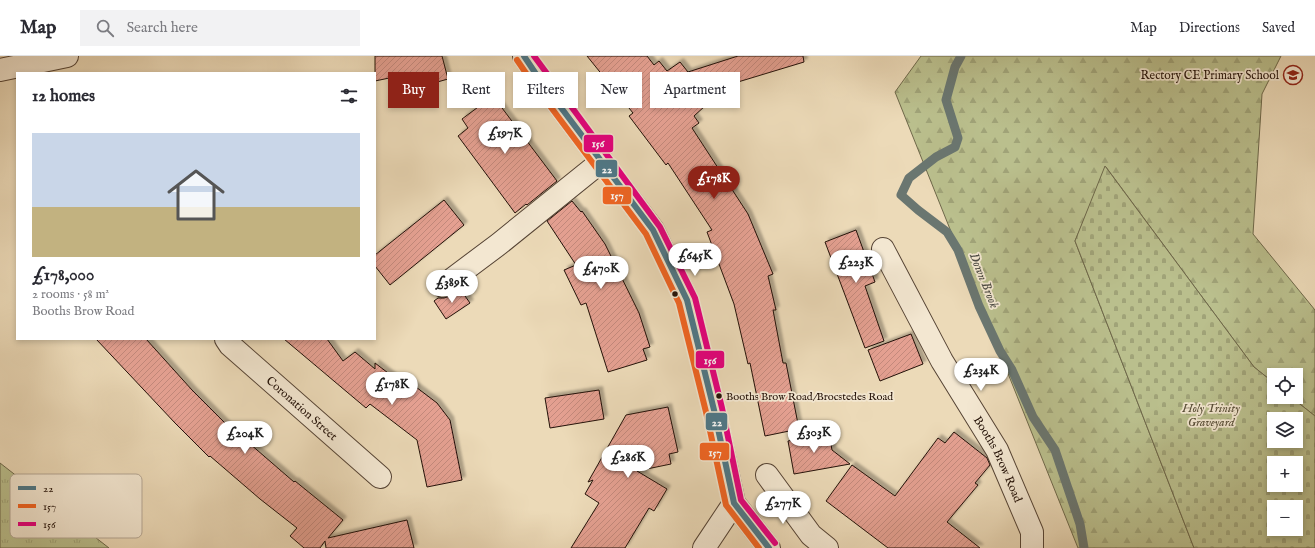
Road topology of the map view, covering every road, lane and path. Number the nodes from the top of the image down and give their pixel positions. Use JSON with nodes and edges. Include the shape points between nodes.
{"nodes":[{"id":1,"x":67,"y":56,"type":"edge"},
{"id":2,"x":524,"y":56,"type":"edge"},
{"id":3,"x":29,"y":69,"type":"edge"},
{"id":4,"x":0,"y":70,"type":"edge"},
{"id":5,"x":602,"y":161,"type":"junction"},
{"id":6,"x":883,"y":249,"type":"dead end"},
{"id":7,"x":443,"y":286,"type":"dead end"},
{"id":8,"x":227,"y":340,"type":"edge"},
{"id":9,"x":767,"y":475,"type":"dead end"},
{"id":10,"x":380,"y":476,"type":"dead end"},
{"id":11,"x":734,"y":503,"type":"junction"},
{"id":12,"x":704,"y":548,"type":"edge"},
{"id":13,"x":769,"y":548,"type":"edge"},
{"id":14,"x":827,"y":548,"type":"edge"},
{"id":15,"x":1032,"y":548,"type":"edge"}],
"edges":[{"from":1,"to":3,"type":"street"},
{"from":2,"to":5,"type":"street"},
{"from":3,"to":4,"type":"street"},
{"from":5,"to":7,"type":"street"},
{"from":5,"to":11,"type":"street","via":[[653,230],[687,300]]},
{"from":6,"to":15,"type":"street","name":"Booths Brow Road","via":[[942,361],[997,450],[1032,532]]},
{"from":8,"to":10,"type":"street","name":"Coronation Street"},
{"from":9,"to":14,"type":"street","via":[[811,534]]},
{"from":11,"to":12,"type":"street"},
{"from":11,"to":13,"type":"street"}]}
